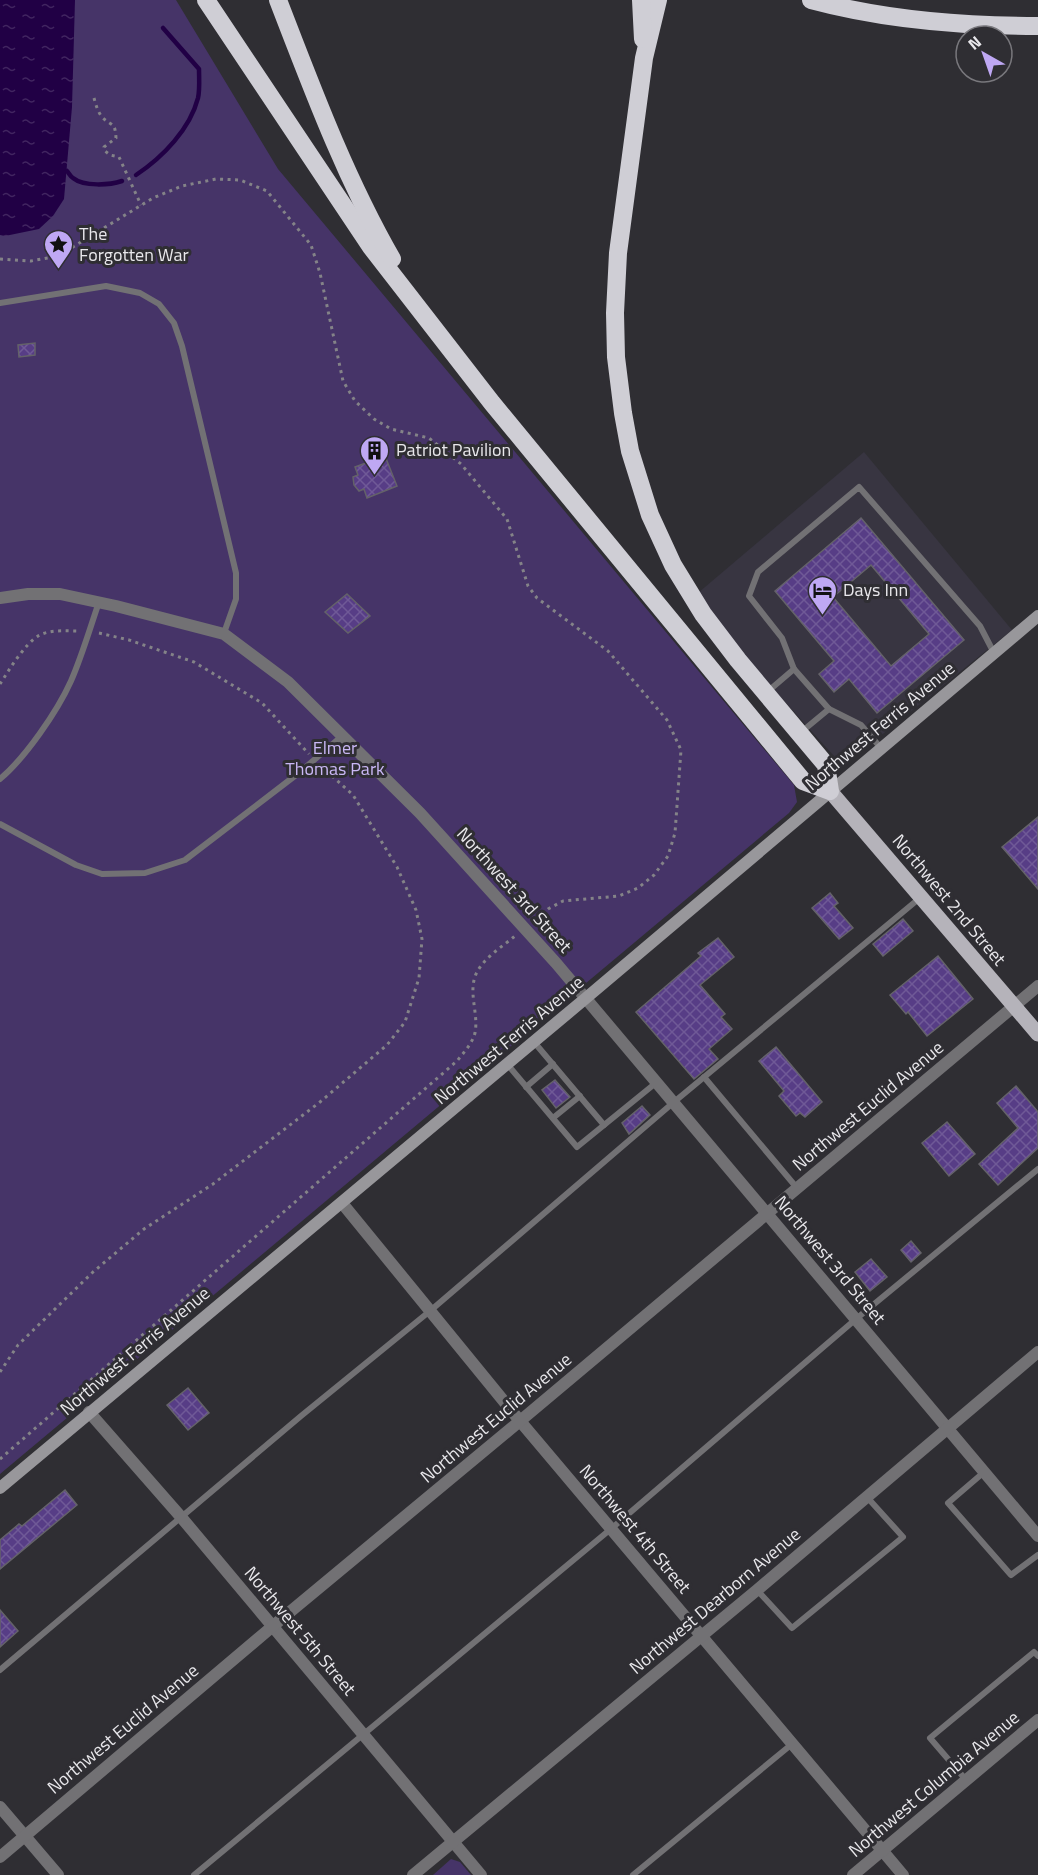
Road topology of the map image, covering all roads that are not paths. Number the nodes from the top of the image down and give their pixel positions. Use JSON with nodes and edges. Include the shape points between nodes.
{"nodes":[{"id":1,"x":206,"y":0,"type":"edge"},
{"id":2,"x":278,"y":0,"type":"edge"},
{"id":3,"x":641,"y":0,"type":"edge"},
{"id":4,"x":658,"y":0,"type":"edge"},
{"id":5,"x":811,"y":0,"type":"edge"},
{"id":6,"x":1038,"y":26,"type":"edge"},
{"id":7,"x":644,"y":58,"type":"junction"},
{"id":8,"x":0,"y":303,"type":"edge"},
{"id":9,"x":426,"y":317,"type":"junction"},
{"id":10,"x":0,"y":598,"type":"edge"},
{"id":11,"x":99,"y":602,"type":"junction"},
{"id":12,"x":1038,"y":616,"type":"edge"},
{"id":13,"x":224,"y":634,"type":"junction"},
{"id":14,"x":994,"y":653,"type":"junction"},
{"id":15,"x":794,"y":669,"type":"junction"},
{"id":16,"x":766,"y":693,"type":"junction"},
{"id":17,"x":829,"y":709,"type":"junction"},
{"id":18,"x":799,"y":733,"type":"junction"},
{"id":19,"x":342,"y":736,"type":"junction"},
{"id":20,"x":880,"y":748,"type":"junction"},
{"id":21,"x":0,"y":779,"type":"edge"},
{"id":22,"x":830,"y":791,"type":"junction"},
{"id":23,"x":0,"y":824,"type":"edge"},
{"id":24,"x":922,"y":896,"type":"junction"},
{"id":25,"x":1038,"y":987,"type":"edge"},
{"id":26,"x":586,"y":998,"type":"junction"},
{"id":27,"x":1014,"y":1006,"type":"junction"},
{"id":28,"x":1038,"y":1034,"type":"edge"},
{"id":29,"x":534,"y":1042,"type":"junction"},
{"id":30,"x":507,"y":1064,"type":"junction"},
{"id":31,"x":553,"y":1064,"type":"junction"},
{"id":32,"x":704,"y":1077,"type":"junction"},
{"id":33,"x":657,"y":1082,"type":"junction"},
{"id":34,"x":526,"y":1087,"type":"junction"},
{"id":35,"x":580,"y":1096,"type":"junction"},
{"id":36,"x":674,"y":1102,"type":"junction"},
{"id":37,"x":553,"y":1118,"type":"junction"},
{"id":38,"x":604,"y":1125,"type":"junction"},
{"id":39,"x":1038,"y":1170,"type":"edge"},
{"id":40,"x":797,"y":1188,"type":"junction"},
{"id":41,"x":342,"y":1203,"type":"junction"},
{"id":42,"x":767,"y":1214,"type":"junction"},
{"id":43,"x":430,"y":1311,"type":"junction"},
{"id":44,"x":856,"y":1319,"type":"junction"},
{"id":45,"x":1038,"y":1352,"type":"edge"},
{"id":46,"x":89,"y":1412,"type":"junction"},
{"id":47,"x":520,"y":1421,"type":"junction"},
{"id":48,"x":947,"y":1427,"type":"junction"},
{"id":49,"x":983,"y":1473,"type":"junction"},
{"id":50,"x":0,"y":1488,"type":"edge"},
{"id":51,"x":866,"y":1496,"type":"junction"},
{"id":52,"x":181,"y":1517,"type":"junction"},
{"id":53,"x":612,"y":1528,"type":"junction"},
{"id":54,"x":1038,"y":1536,"type":"edge"},
{"id":55,"x":1038,"y":1555,"type":"edge"},
{"id":56,"x":757,"y":1590,"type":"junction"},
{"id":57,"x":273,"y":1626,"type":"junction"},
{"id":58,"x":700,"y":1635,"type":"junction"},
{"id":59,"x":1038,"y":1656,"type":"edge"},
{"id":60,"x":0,"y":1670,"type":"edge"},
{"id":61,"x":1038,"y":1720,"type":"edge"},
{"id":62,"x":363,"y":1735,"type":"junction"},
{"id":63,"x":793,"y":1743,"type":"junction"},
{"id":64,"x":966,"y":1780,"type":"junction"},
{"id":65,"x":0,"y":1807,"type":"edge"},
{"id":66,"x":25,"y":1836,"type":"junction"},
{"id":67,"x":452,"y":1841,"type":"junction"},
{"id":68,"x":882,"y":1851,"type":"junction"},
{"id":69,"x":0,"y":1857,"type":"edge"},
{"id":70,"x":58,"y":1875,"type":"edge"},
{"id":71,"x":194,"y":1875,"type":"edge"},
{"id":72,"x":413,"y":1875,"type":"edge"},
{"id":73,"x":481,"y":1875,"type":"edge"},
{"id":74,"x":633,"y":1875,"type":"edge"},
{"id":75,"x":853,"y":1875,"type":"edge"},
{"id":76,"x":903,"y":1875,"type":"edge"}],
"edges":[{"from":1,"to":9,"type":"highway","via":[[371,247]]},
{"from":2,"to":9,"type":"highway","via":[[347,172]]},
{"from":3,"to":7,"type":"highway"},
{"from":4,"to":7,"type":"highway"},
{"from":5,"to":6,"type":"highway","via":[[941,23]]},
{"from":7,"to":16,"type":"highway","via":[[618,253],[615,313],[616,357],[630,451],[650,515],[673,565],[703,615]]},
{"from":8,"to":13,"type":"lane","via":[[106,286],[140,293],[159,304],[174,323],[236,573],[236,599]]},
{"from":9,"to":22,"type":"highway","via":[[492,404],[802,780]]},
{"from":10,"to":11,"type":"street","name":"Northwest 3rd Street","via":[[60,594]]},
{"from":11,"to":13,"type":"street","name":"Northwest 3rd Street"},
{"from":11,"to":21,"type":"lane","via":[[66,690],[41,731]]},
{"from":12,"to":14,"type":"street","name":"Northwest Ferris Avenue"},
{"from":13,"to":19,"type":"street","name":"Northwest 3rd Street","via":[[288,682]]},
{"from":14,"to":15,"type":"lane","via":[[980,626],[859,487],[758,572],[749,596],[782,638]]},
{"from":14,"to":20,"type":"street","name":"Northwest Ferris Avenue"},
{"from":15,"to":16,"type":"lane"},
{"from":15,"to":17,"type":"lane"},
{"from":16,"to":18,"type":"highway"},
{"from":17,"to":18,"type":"lane"},
{"from":17,"to":20,"type":"lane","via":[[861,724]]},
{"from":18,"to":22,"type":"highway","via":[[826,765]]},
{"from":19,"to":23,"type":"lane","via":[[185,860],[145,873],[102,874],[76,865]]},
{"from":19,"to":26,"type":"street","name":"Northwest 3rd Street","via":[[420,813]]},
{"from":20,"to":22,"type":"street","name":"Northwest Ferris Avenue"},
{"from":22,"to":24,"type":"main road","name":"Northwest 2nd Street"},
{"from":22,"to":26,"type":"street","name":"Northwest Ferris Avenue"},
{"from":24,"to":27,"type":"main road","name":"Northwest 2nd Street"},
{"from":24,"to":32,"type":"lane"},
{"from":25,"to":27,"type":"street","name":"Northwest Euclid Avenue"},
{"from":26,"to":29,"type":"street","name":"Northwest Ferris Avenue"},
{"from":26,"to":33,"type":"street","name":"Northwest 3rd Street"},
{"from":27,"to":28,"type":"main road","name":"Northwest 2nd Street"},
{"from":27,"to":40,"type":"street","name":"Northwest Euclid Avenue"},
{"from":29,"to":30,"type":"street","name":"Northwest Ferris Avenue"},
{"from":29,"to":31,"type":"lane"},
{"from":30,"to":34,"type":"lane"},
{"from":30,"to":41,"type":"street","name":"Northwest Ferris Avenue"},
{"from":31,"to":34,"type":"lane"},
{"from":31,"to":35,"type":"lane"},
{"from":32,"to":36,"type":"lane"},
{"from":32,"to":40,"type":"lane"},
{"from":33,"to":36,"type":"street","name":"Northwest 3rd Street"},
{"from":33,"to":38,"type":"lane"},
{"from":34,"to":37,"type":"lane"},
{"from":35,"to":37,"type":"lane"},
{"from":35,"to":38,"type":"lane"},
{"from":36,"to":42,"type":"street","name":"Northwest 3rd Street"},
{"from":36,"to":43,"type":"lane"},
{"from":37,"to":38,"type":"lane","via":[[578,1147]]},
{"from":39,"to":44,"type":"lane"},
{"from":40,"to":42,"type":"street","name":"Northwest Euclid Avenue"},
{"from":41,"to":43,"type":"street","name":"Northwest 4th Street"},
{"from":41,"to":46,"type":"street","name":"Northwest Ferris Avenue"},
{"from":42,"to":44,"type":"street","name":"Northwest 3rd Street"},
{"from":42,"to":47,"type":"street","name":"Northwest Euclid Avenue"},
{"from":43,"to":47,"type":"street","name":"Northwest 4th Street"},
{"from":43,"to":52,"type":"lane"},
{"from":44,"to":48,"type":"street","name":"Northwest 3rd Street"},
{"from":44,"to":53,"type":"lane"},
{"from":45,"to":48,"type":"street","name":"Northwest Dearborn Avenue"},
{"from":46,"to":50,"type":"street","name":"Northwest Ferris Avenue"},
{"from":46,"to":52,"type":"street","name":"Northwest 5th Street"},
{"from":47,"to":53,"type":"street","name":"Northwest 4th Street"},
{"from":47,"to":57,"type":"street","name":"Northwest Euclid Avenue"},
{"from":48,"to":49,"type":"street","name":"Northwest 3rd Street"},
{"from":48,"to":51,"type":"street","name":"Northwest Dearborn Avenue"},
{"from":49,"to":54,"type":"street","name":"Northwest 3rd Street"},
{"from":49,"to":55,"type":"lane","via":[[948,1503],[1011,1575]]},
{"from":51,"to":56,"type":"street","name":"Northwest Dearborn Avenue"},
{"from":51,"to":56,"type":"lane","via":[[903,1537],[792,1628]]},
{"from":52,"to":57,"type":"street","name":"Northwest 5th Street"},
{"from":52,"to":60,"type":"lane"},
{"from":53,"to":58,"type":"street","name":"Northwest 4th Street"},
{"from":53,"to":62,"type":"lane"},
{"from":56,"to":58,"type":"street","name":"Northwest Dearborn Avenue"},
{"from":57,"to":62,"type":"street","name":"Northwest 5th Street"},
{"from":57,"to":66,"type":"street","name":"Northwest Euclid Avenue"},
{"from":58,"to":63,"type":"street","name":"Northwest 4th Street"},
{"from":58,"to":67,"type":"street","name":"Northwest Dearborn Avenue"},
{"from":59,"to":64,"type":"lane","via":[[1034,1652],[930,1738]]},
{"from":61,"to":64,"type":"street","name":"Northwest Columbia Avenue"},
{"from":62,"to":67,"type":"street","name":"Northwest 5th Street"},
{"from":62,"to":71,"type":"lane"},
{"from":63,"to":68,"type":"street","name":"Northwest 4th Street"},
{"from":63,"to":74,"type":"lane"},
{"from":64,"to":68,"type":"street","name":"Northwest Columbia Avenue"},
{"from":65,"to":66,"type":"street"},
{"from":66,"to":69,"type":"street","name":"Northwest Euclid Avenue"},
{"from":66,"to":70,"type":"street"},
{"from":67,"to":72,"type":"street","name":"Northwest Dearborn Avenue"},
{"from":67,"to":73,"type":"street","name":"Northwest 5th Street"},
{"from":68,"to":75,"type":"street","name":"Northwest Columbia Avenue"},
{"from":68,"to":76,"type":"street","name":"Northwest 4th Street"}]}
